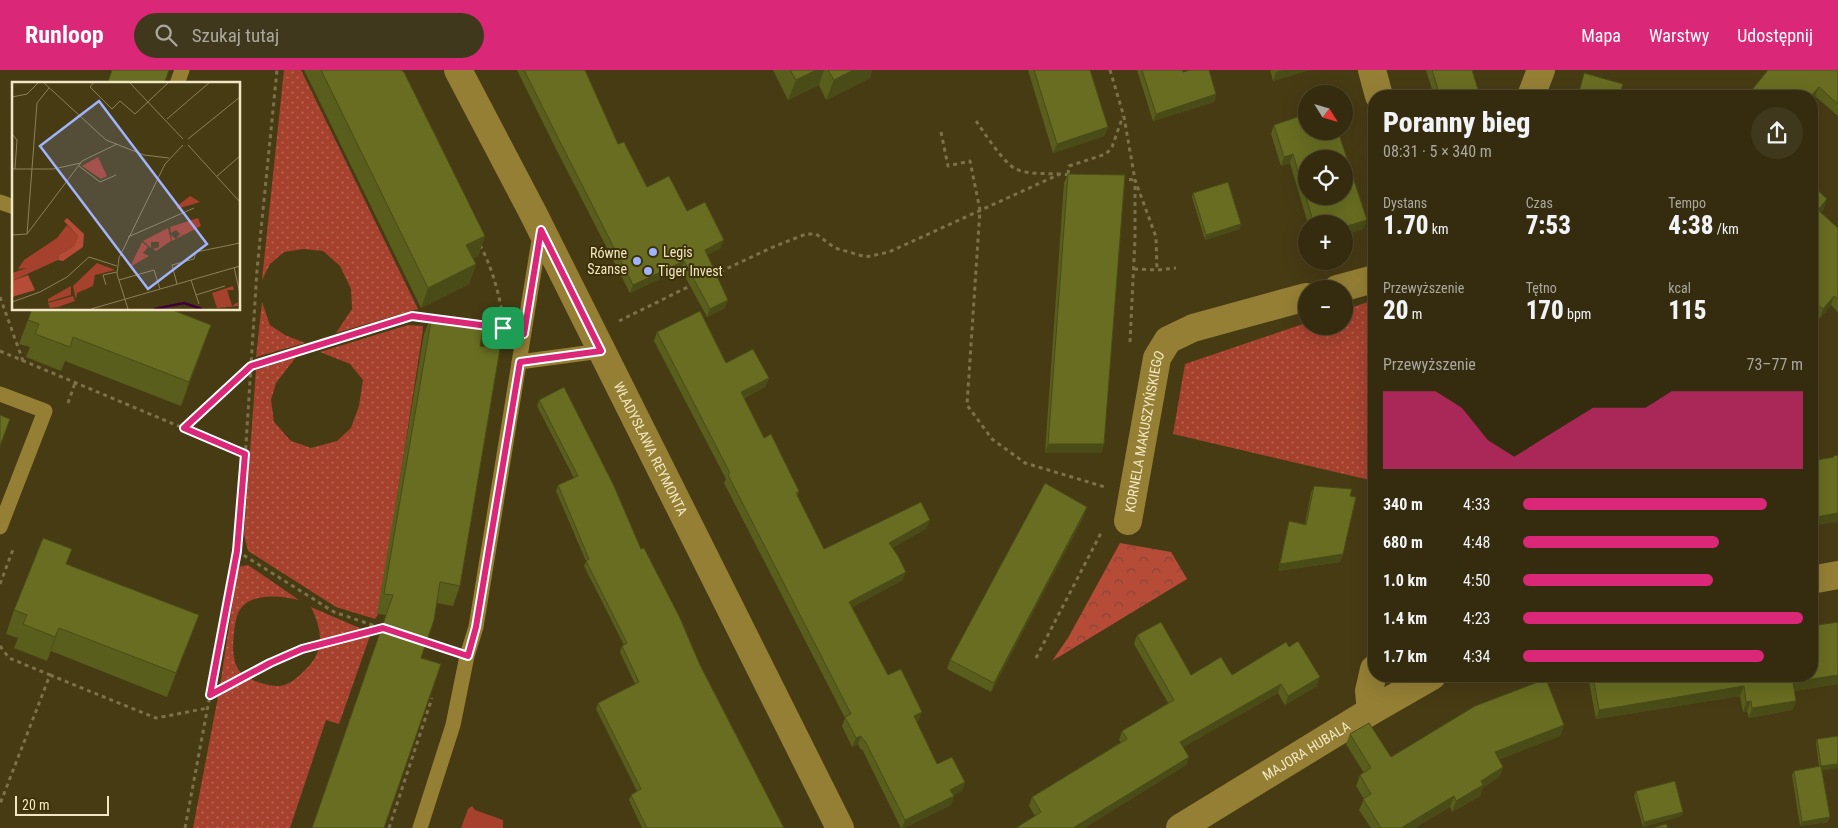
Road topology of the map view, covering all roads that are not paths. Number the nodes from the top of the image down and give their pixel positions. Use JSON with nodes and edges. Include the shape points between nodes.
{"nodes":[{"id":1,"x":182,"y":70,"type":"edge"},
{"id":2,"x":458,"y":70,"type":"edge"},
{"id":3,"x":1372,"y":70,"type":"edge"},
{"id":4,"x":1541,"y":70,"type":"edge"},
{"id":5,"x":178,"y":82,"type":"edge"},
{"id":6,"x":1377,"y":90,"type":"edge"},
{"id":7,"x":1533,"y":90,"type":"edge"},
{"id":8,"x":0,"y":202,"type":"edge"},
{"id":9,"x":12,"y":206,"type":"edge"},
{"id":10,"x":541,"y":230,"type":"junction"},
{"id":11,"x":1368,"y":281,"type":"edge"},
{"id":12,"x":1353,"y":285,"type":"edge"},
{"id":13,"x":1298,"y":299,"type":"edge"},
{"id":14,"x":601,"y":351,"type":"junction"},
{"id":15,"x":520,"y":362,"type":"junction"},
{"id":16,"x":0,"y":394,"type":"edge"},
{"id":17,"x":1116,"y":523,"type":"road end"},
{"id":18,"x":0,"y":527,"type":"edge"},
{"id":19,"x":1838,"y":576,"type":"edge"},
{"id":20,"x":1818,"y":579,"type":"edge"},
{"id":21,"x":1371,"y":682,"type":"edge"},
{"id":22,"x":1422,"y":682,"type":"edge"},
{"id":23,"x":1371,"y":711,"type":"junction"},
{"id":24,"x":420,"y":828,"type":"edge"},
{"id":25,"x":840,"y":828,"type":"edge"},
{"id":26,"x":1180,"y":828,"type":"edge"}],
"edges":[{"from":1,"to":5,"type":"lane"},
{"from":2,"to":10,"type":"street","name":"WŁADYSŁAWA REYMONTA"},
{"from":3,"to":6,"type":"street"},
{"from":4,"to":7,"type":"street"},
{"from":8,"to":9,"type":"lane"},
{"from":10,"to":14,"type":"street","name":"WŁADYSŁAWA REYMONTA"},
{"from":10,"to":15,"type":"lane"},
{"from":11,"to":12,"type":"street"},
{"from":13,"to":17,"type":"street","name":"KORNELA MAKUSZYŃSKIEGO","via":[[1193,328],[1168,340],[1157,358]]},
{"from":14,"to":15,"type":"lane"},
{"from":14,"to":25,"type":"street","name":"WŁADYSŁAWA REYMONTA"},
{"from":15,"to":24,"type":"lane","via":[[476,627],[453,725]]},
{"from":16,"to":18,"type":"lane","via":[[45,411]]},
{"from":19,"to":20,"type":"street"},
{"from":21,"to":23,"type":"street"},
{"from":22,"to":23,"type":"street","name":"MAJORA HUBALA"},
{"from":23,"to":26,"type":"street","name":"MAJORA HUBALA"}]}
